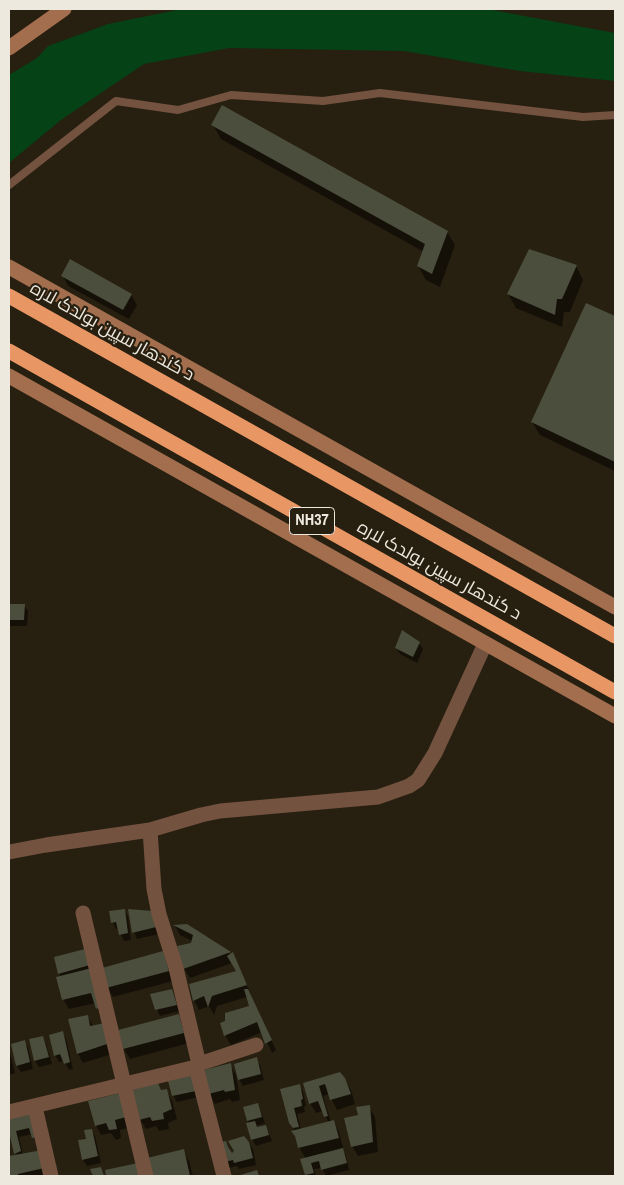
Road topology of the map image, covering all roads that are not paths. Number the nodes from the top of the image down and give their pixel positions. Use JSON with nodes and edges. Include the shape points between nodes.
{"nodes":[{"id":1,"x":64,"y":9,"type":"edge"},
{"id":2,"x":9,"y":48,"type":"edge"},
{"id":3,"x":615,"y":114,"type":"edge"},
{"id":4,"x":9,"y":185,"type":"edge"},
{"id":5,"x":9,"y":267,"type":"edge"},
{"id":6,"x":9,"y":296,"type":"edge"},
{"id":7,"x":9,"y":351,"type":"edge"},
{"id":8,"x":9,"y":376,"type":"edge"},
{"id":9,"x":615,"y":607,"type":"edge"},
{"id":10,"x":615,"y":636,"type":"edge"},
{"id":11,"x":485,"y":644,"type":"junction"},
{"id":12,"x":615,"y":692,"type":"edge"},
{"id":13,"x":615,"y":716,"type":"edge"},
{"id":14,"x":150,"y":830,"type":"junction"},
{"id":15,"x":9,"y":852,"type":"edge"},
{"id":16,"x":83,"y":913,"type":"dead end"},
{"id":17,"x":256,"y":1045,"type":"dead end"},
{"id":18,"x":198,"y":1066,"type":"junction"},
{"id":19,"x":124,"y":1085,"type":"junction"},
{"id":20,"x":35,"y":1107,"type":"junction"},
{"id":21,"x":9,"y":1112,"type":"edge"},
{"id":22,"x":51,"y":1176,"type":"edge"},
{"id":23,"x":146,"y":1176,"type":"edge"},
{"id":24,"x":224,"y":1176,"type":"edge"}],
"edges":[{"from":1,"to":2,"type":"street"},
{"from":3,"to":4,"type":"lane","via":[[583,117],[380,93],[323,101],[231,96],[178,110],[116,101]]},
{"from":5,"to":9,"type":"street"},
{"from":6,"to":10,"type":"highway","name":"د کندهار سپین بولدک لاره","number":"NH37"},
{"from":7,"to":12,"type":"highway","name":"د کندهار سپین بولدک لاره","number":"NH37"},
{"from":8,"to":11,"type":"street"},
{"from":11,"to":13,"type":"street"},
{"from":11,"to":14,"type":"street","via":[[434,753],[418,780],[409,786],[378,797],[220,811]]},
{"from":14,"to":15,"type":"street"},
{"from":14,"to":18,"type":"street","via":[[159,914],[176,968]]},
{"from":16,"to":19,"type":"street"},
{"from":17,"to":18,"type":"street"},
{"from":18,"to":19,"type":"street"},
{"from":18,"to":24,"type":"street"},
{"from":19,"to":20,"type":"street"},
{"from":19,"to":23,"type":"street"},
{"from":20,"to":21,"type":"street"},
{"from":20,"to":22,"type":"street"}]}
